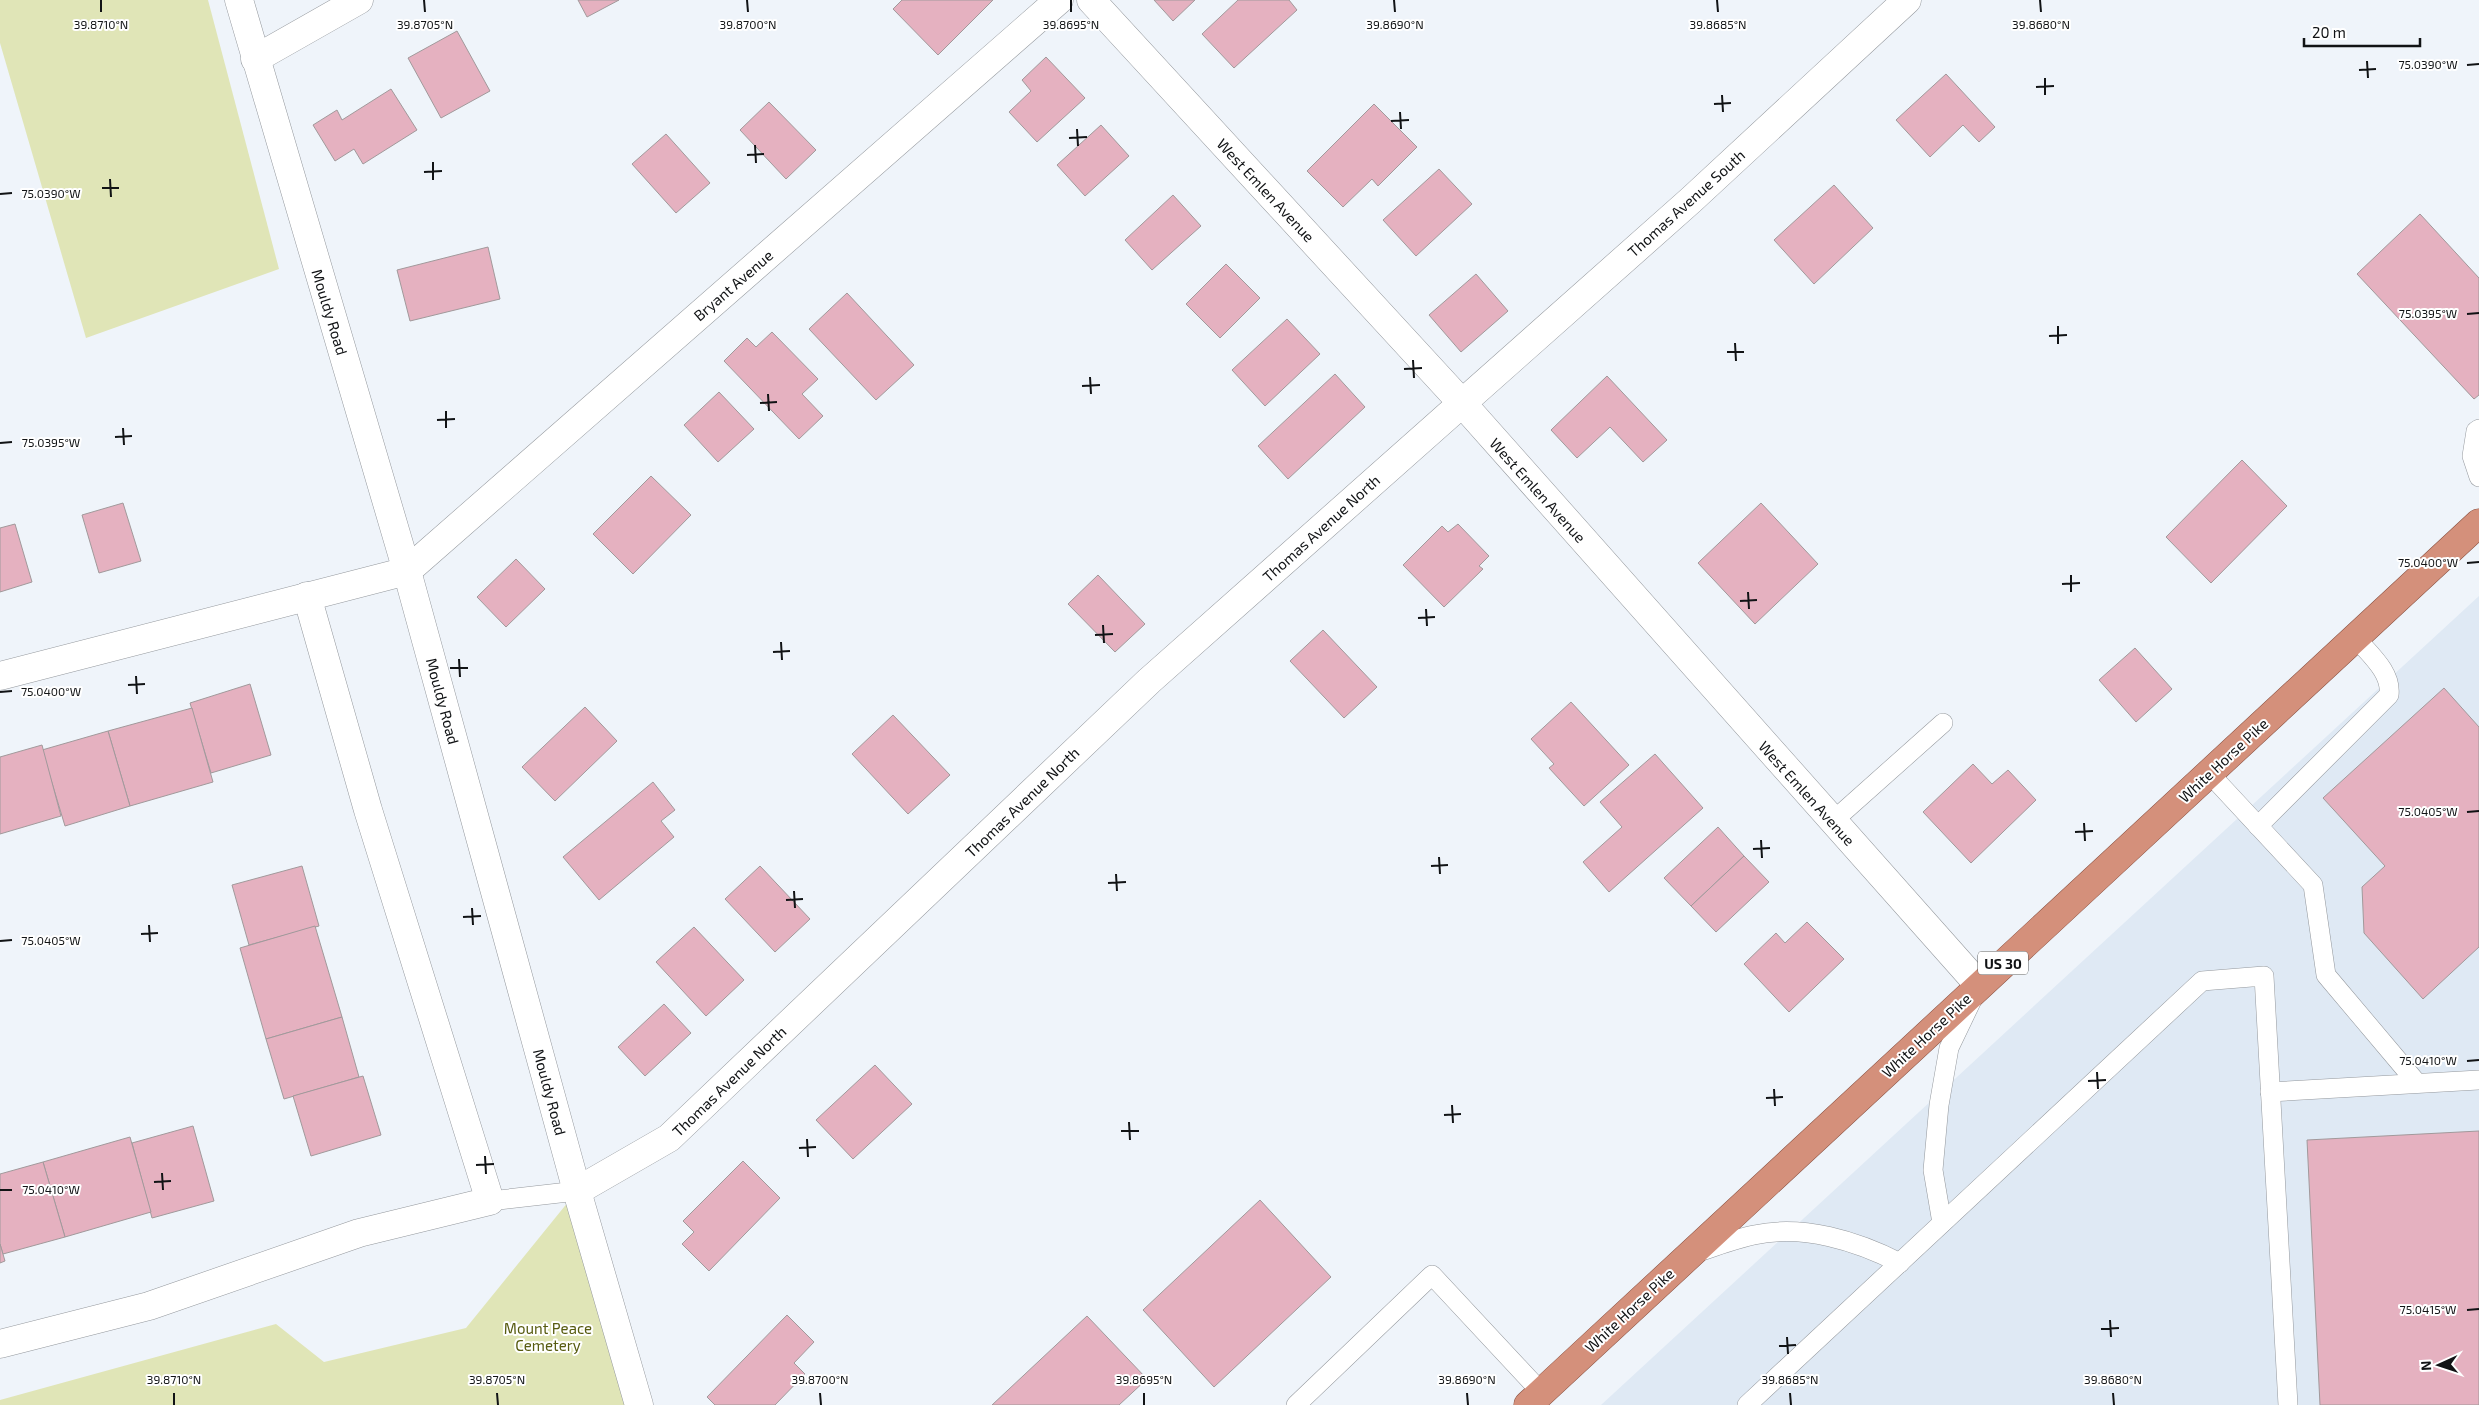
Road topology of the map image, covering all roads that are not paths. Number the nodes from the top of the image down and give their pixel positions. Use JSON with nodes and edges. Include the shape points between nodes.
{"nodes":[{"id":1,"x":239,"y":0,"type":"edge"},
{"id":2,"x":359,"y":0,"type":"edge"},
{"id":3,"x":1059,"y":0,"type":"edge"},
{"id":4,"x":1091,"y":0,"type":"edge"},
{"id":5,"x":1907,"y":0,"type":"edge"},
{"id":6,"x":255,"y":59,"type":"junction"},
{"id":7,"x":1462,"y":403,"type":"junction"},
{"id":8,"x":2479,"y":429,"type":"edge"},
{"id":9,"x":2479,"y":477,"type":"edge"},
{"id":10,"x":2479,"y":523,"type":"edge"},
{"id":11,"x":407,"y":570,"type":"junction"},
{"id":12,"x":307,"y":596,"type":"junction"},
{"id":13,"x":2355,"y":637,"type":"junction"},
{"id":14,"x":0,"y":676,"type":"edge"},
{"id":15,"x":1942,"y":723,"type":"dead end"},
{"id":16,"x":2209,"y":772,"type":"junction"},
{"id":17,"x":1833,"y":821,"type":"junction"},
{"id":18,"x":2258,"y":826,"type":"junction"},
{"id":19,"x":1979,"y":985,"type":"junction"},
{"id":20,"x":2479,"y":1080,"type":"edge"},
{"id":21,"x":2417,"y":1083,"type":"junction"},
{"id":22,"x":2270,"y":1092,"type":"junction"},
{"id":23,"x":577,"y":1191,"type":"junction"},
{"id":24,"x":490,"y":1201,"type":"junction"},
{"id":25,"x":1942,"y":1224,"type":"junction"},
{"id":26,"x":1690,"y":1254,"type":"junction"},
{"id":27,"x":1900,"y":1263,"type":"junction"},
{"id":28,"x":0,"y":1344,"type":"edge"},
{"id":29,"x":1534,"y":1399,"type":"edge"},
{"id":30,"x":639,"y":1405,"type":"edge"},
{"id":31,"x":1296,"y":1405,"type":"edge"},
{"id":32,"x":1747,"y":1405,"type":"edge"},
{"id":33,"x":2288,"y":1405,"type":"edge"}],
"edges":[{"from":1,"to":6,"type":"street","name":"Mouldy Road"},
{"from":2,"to":6,"type":"street"},
{"from":3,"to":11,"type":"street","name":"Bryant Avenue"},
{"from":4,"to":7,"type":"street","name":"West Emlen Avenue"},
{"from":5,"to":7,"type":"street","name":"Thomas Avenue South","via":[[1691,200]]},
{"from":6,"to":11,"type":"street","name":"Mouldy Road"},
{"from":7,"to":17,"type":"street","name":"West Emlen Avenue"},
{"from":7,"to":23,"type":"street","name":"Thomas Avenue North","via":[[1149,681],[669,1138]]},
{"from":8,"to":9,"type":"lane","via":[[2472,456]]},
{"from":10,"to":13,"type":"highway","name":"White Horse Pike","number":"US 30"},
{"from":11,"to":12,"type":"street"},
{"from":11,"to":23,"type":"street","name":"Mouldy Road"},
{"from":12,"to":14,"type":"street"},
{"from":12,"to":24,"type":"street","via":[[368,810]]},
{"from":13,"to":16,"type":"highway","name":"White Horse Pike","number":"US 30"},
{"from":13,"to":18,"type":"lane","via":[[2387,676],[2388,695]]},
{"from":15,"to":17,"type":"lane"},
{"from":16,"to":18,"type":"lane"},
{"from":16,"to":19,"type":"highway","name":"White Horse Pike","number":"US 30"},
{"from":17,"to":19,"type":"street","name":"West Emlen Avenue"},
{"from":18,"to":21,"type":"lane","via":[[2313,885],[2326,975]]},
{"from":19,"to":25,"type":"lane","via":[[1949,1048],[1939,1105],[1933,1170]]},
{"from":19,"to":26,"type":"highway","name":"White Horse Pike","number":"US 30"},
{"from":20,"to":21,"type":"lane"},
{"from":21,"to":22,"type":"lane"},
{"from":22,"to":25,"type":"lane","via":[[2264,976],[2202,981]]},
{"from":22,"to":33,"type":"lane"},
{"from":23,"to":24,"type":"lane"},
{"from":23,"to":30,"type":"street","name":"Mouldy Road"},
{"from":24,"to":28,"type":"street","via":[[359,1233],[148,1306]]},
{"from":25,"to":27,"type":"lane"},
{"from":26,"to":27,"type":"lane","via":[[1755,1234],[1796,1232],[1838,1238]]},
{"from":26,"to":29,"type":"highway","name":"White Horse Pike","number":"US 30"},
{"from":27,"to":32,"type":"lane"},
{"from":29,"to":31,"type":"lane","via":[[1432,1275]]}]}
